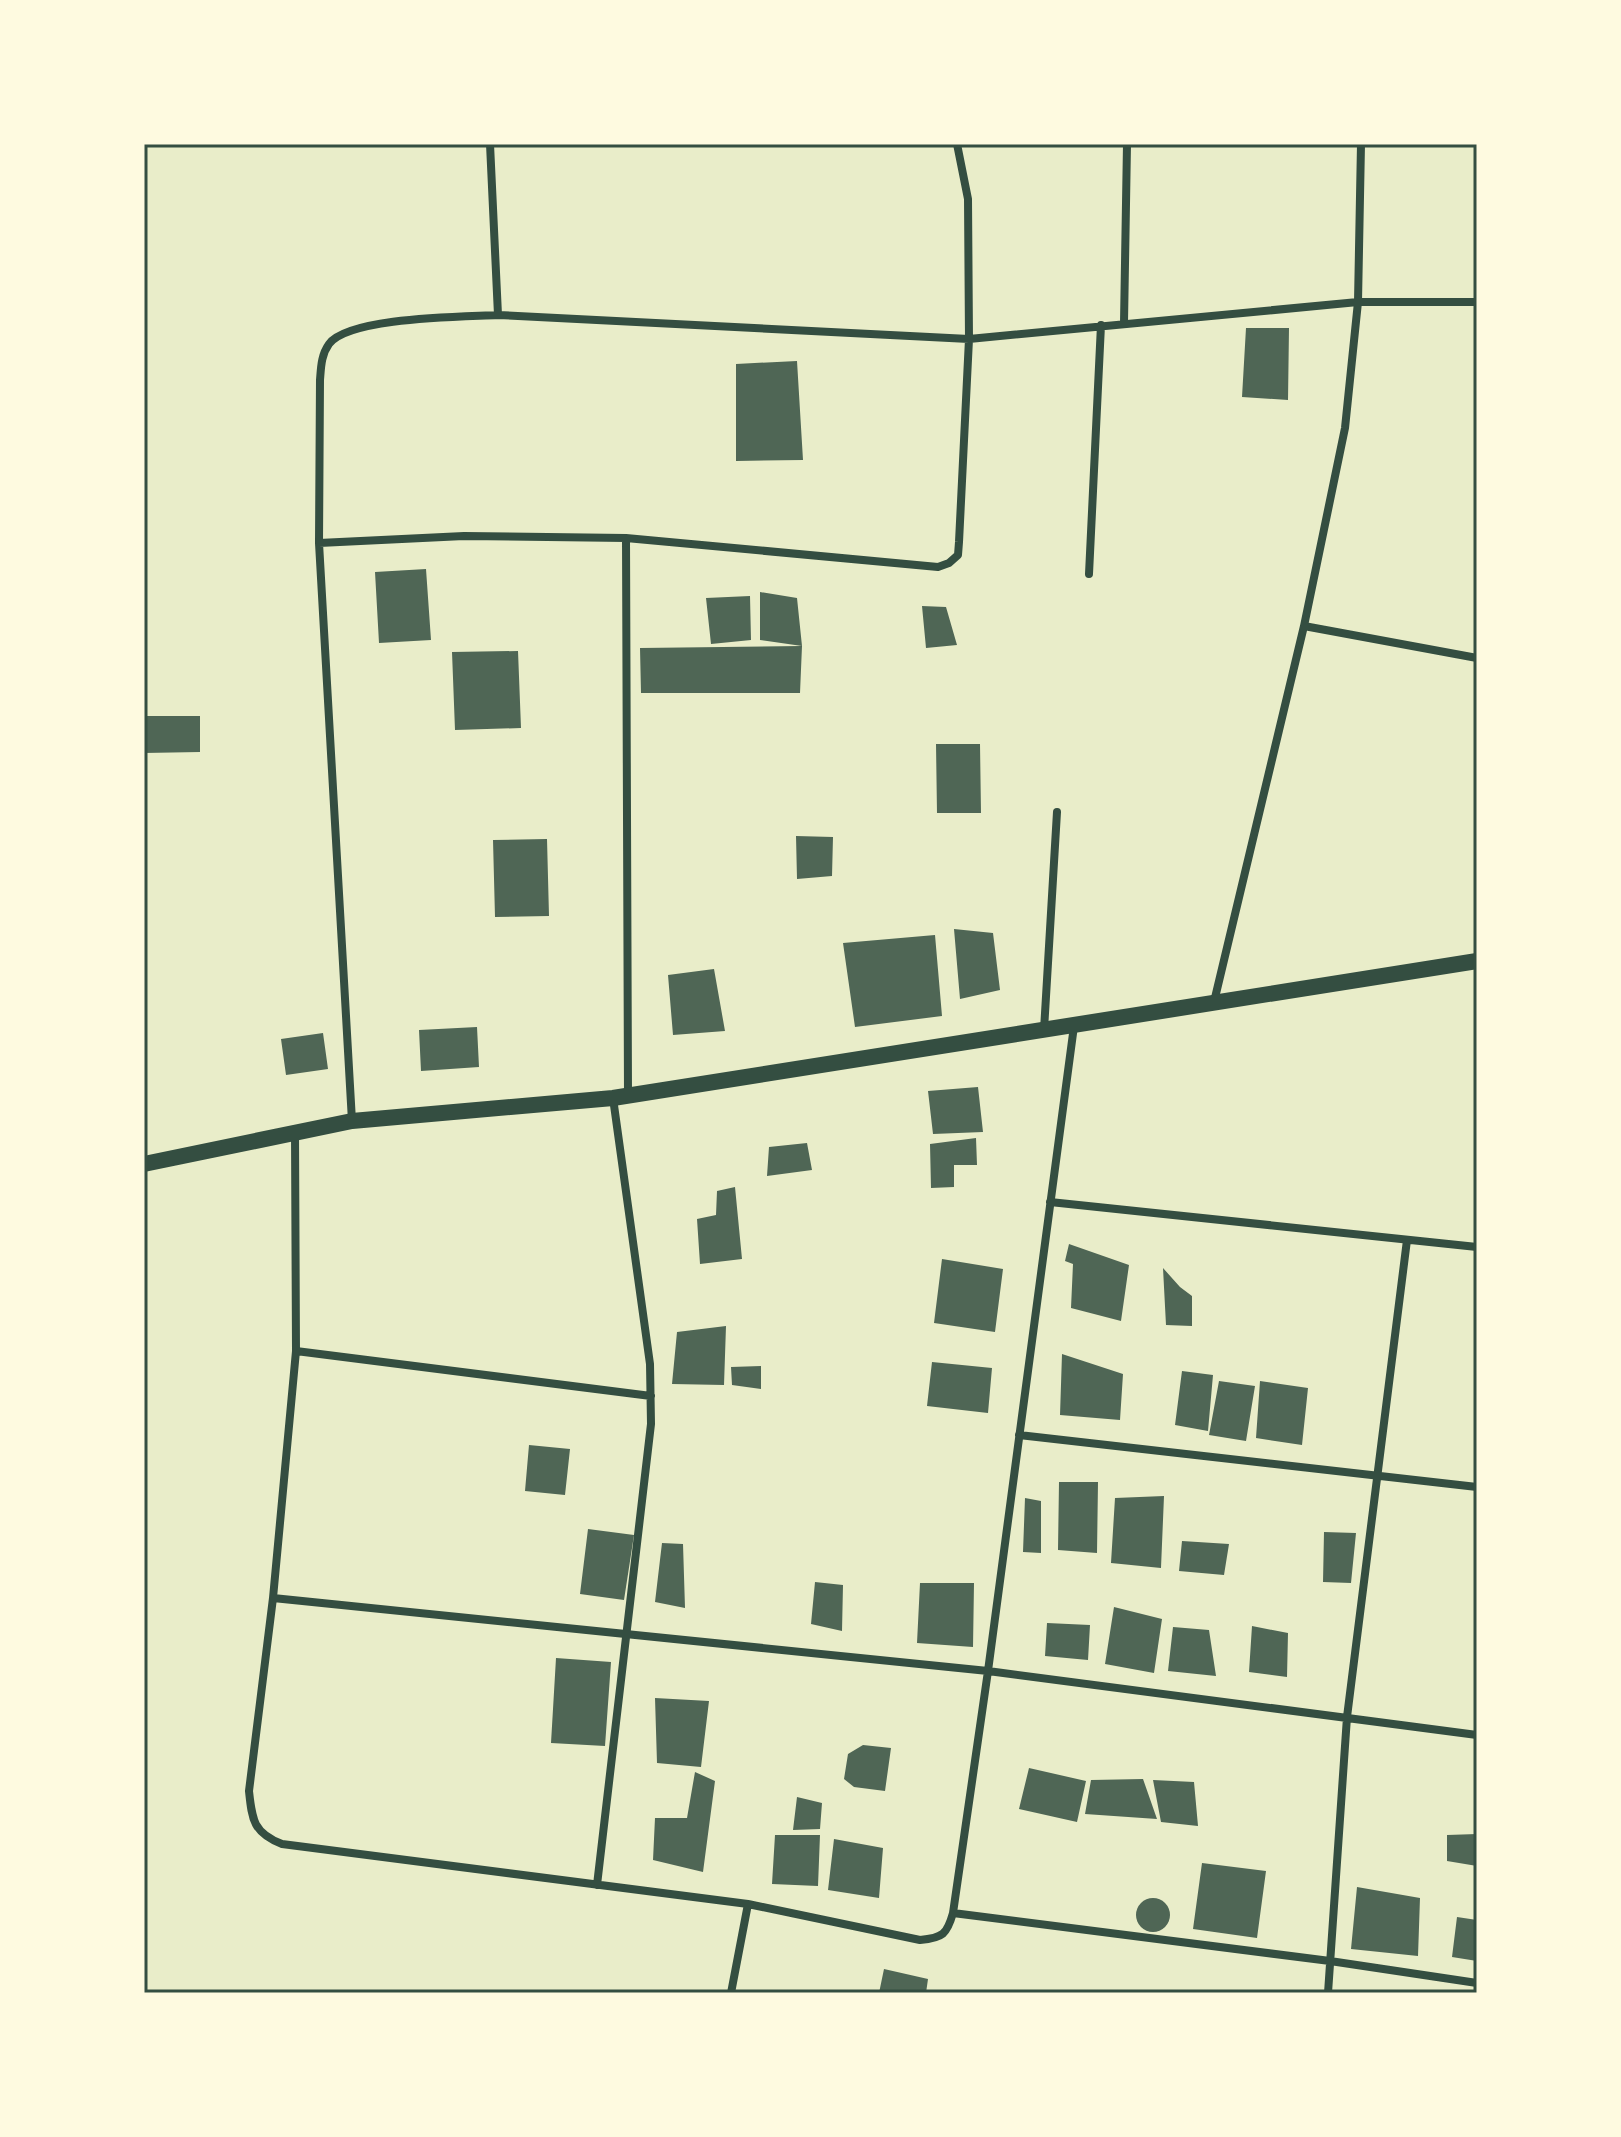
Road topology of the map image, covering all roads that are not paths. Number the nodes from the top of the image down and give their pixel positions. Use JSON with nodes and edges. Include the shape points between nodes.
{"nodes":[{"id":1,"x":490,"y":144,"type":"edge"},
{"id":2,"x":957,"y":144,"type":"edge"},
{"id":3,"x":1127,"y":144,"type":"edge"},
{"id":4,"x":1361,"y":144,"type":"edge"},
{"id":5,"x":1358,"y":302,"type":"junction"},
{"id":6,"x":1477,"y":302,"type":"edge"},
{"id":7,"x":498,"y":315,"type":"junction"},
{"id":8,"x":1124,"y":323,"type":"junction"},
{"id":9,"x":1101,"y":325,"type":"junction"},
{"id":10,"x":969,"y":339,"type":"junction"},
{"id":11,"x":626,"y":538,"type":"junction"},
{"id":12,"x":319,"y":543,"type":"junction"},
{"id":13,"x":1089,"y":574,"type":"dead end"},
{"id":14,"x":1304,"y":626,"type":"junction"},
{"id":15,"x":1477,"y":658,"type":"edge"},
{"id":16,"x":1057,"y":812,"type":"dead end"},
{"id":17,"x":1477,"y":961,"type":"edge"},
{"id":18,"x":1214,"y":1003,"type":"junction"},
{"id":19,"x":1074,"y":1025,"type":"junction"},
{"id":20,"x":1044,"y":1030,"type":"junction"},
{"id":21,"x":621,"y":1097,"type":"junction"},
{"id":22,"x":352,"y":1121,"type":"junction"},
{"id":23,"x":295,"y":1133,"type":"junction"},
{"id":24,"x":144,"y":1164,"type":"edge"},
{"id":25,"x":1050,"y":1202,"type":"junction"},
{"id":26,"x":1407,"y":1240,"type":"junction"},
{"id":27,"x":1477,"y":1247,"type":"edge"},
{"id":28,"x":296,"y":1351,"type":"junction"},
{"id":29,"x":651,"y":1396,"type":"junction"},
{"id":30,"x":1019,"y":1435,"type":"junction"},
{"id":31,"x":1378,"y":1477,"type":"junction"},
{"id":32,"x":1477,"y":1487,"type":"edge"},
{"id":33,"x":273,"y":1598,"type":"junction"},
{"id":34,"x":628,"y":1635,"type":"junction"},
{"id":35,"x":988,"y":1671,"type":"junction"},
{"id":36,"x":1347,"y":1717,"type":"junction"},
{"id":37,"x":1477,"y":1735,"type":"edge"},
{"id":38,"x":597,"y":1885,"type":"junction"},
{"id":39,"x":748,"y":1904,"type":"junction"},
{"id":40,"x":953,"y":1913,"type":"junction"},
{"id":41,"x":1330,"y":1961,"type":"junction"},
{"id":42,"x":1477,"y":1983,"type":"edge"},
{"id":43,"x":731,"y":1993,"type":"edge"},
{"id":44,"x":1328,"y":1993,"type":"edge"}],
"edges":[{"from":1,"to":7,"type":"street"},
{"from":2,"to":10,"type":"street","via":[[968,199]]},
{"from":3,"to":8,"type":"street"},
{"from":4,"to":5,"type":"street"},
{"from":5,"to":6,"type":"street"},
{"from":5,"to":8,"type":"street"},
{"from":5,"to":14,"type":"street","via":[[1345,428]]},
{"from":7,"to":10,"type":"street"},
{"from":7,"to":12,"type":"street","via":[[359,327],[330,343],[320,380]]},
{"from":8,"to":9,"type":"street"},
{"from":9,"to":10,"type":"street"},
{"from":9,"to":13,"type":"street"},
{"from":10,"to":11,"type":"street","via":[[958,555],[949,563],[938,567]]},
{"from":11,"to":12,"type":"street","via":[[464,536]]},
{"from":11,"to":21,"type":"street"},
{"from":12,"to":22,"type":"street"},
{"from":14,"to":15,"type":"street"},
{"from":14,"to":18,"type":"street"},
{"from":16,"to":20,"type":"street"},
{"from":17,"to":18,"type":"main road"},
{"from":18,"to":19,"type":"main road"},
{"from":19,"to":20,"type":"main road"},
{"from":19,"to":25,"type":"street"},
{"from":20,"to":21,"type":"main road"},
{"from":21,"to":22,"type":"main road"},
{"from":21,"to":29,"type":"street"},
{"from":22,"to":23,"type":"main road"},
{"from":23,"to":24,"type":"main road"},
{"from":23,"to":28,"type":"street"},
{"from":25,"to":26,"type":"street"},
{"from":25,"to":30,"type":"street"},
{"from":26,"to":27,"type":"street"},
{"from":26,"to":31,"type":"street"},
{"from":28,"to":29,"type":"street"},
{"from":28,"to":33,"type":"street"},
{"from":29,"to":34,"type":"street"},
{"from":30,"to":31,"type":"street"},
{"from":30,"to":35,"type":"street"},
{"from":31,"to":32,"type":"street"},
{"from":31,"to":36,"type":"street"},
{"from":33,"to":34,"type":"street"},
{"from":33,"to":38,"type":"street","via":[[249,1791],[256,1827],[267,1839]]},
{"from":34,"to":35,"type":"street"},
{"from":34,"to":38,"type":"street"},
{"from":35,"to":36,"type":"street"},
{"from":35,"to":40,"type":"street"},
{"from":36,"to":37,"type":"street"},
{"from":36,"to":41,"type":"street"},
{"from":38,"to":39,"type":"street"},
{"from":39,"to":40,"type":"street","via":[[920,1940],[939,1938]]},
{"from":39,"to":43,"type":"street"},
{"from":40,"to":41,"type":"street"},
{"from":41,"to":42,"type":"street"},
{"from":41,"to":44,"type":"street"}]}
